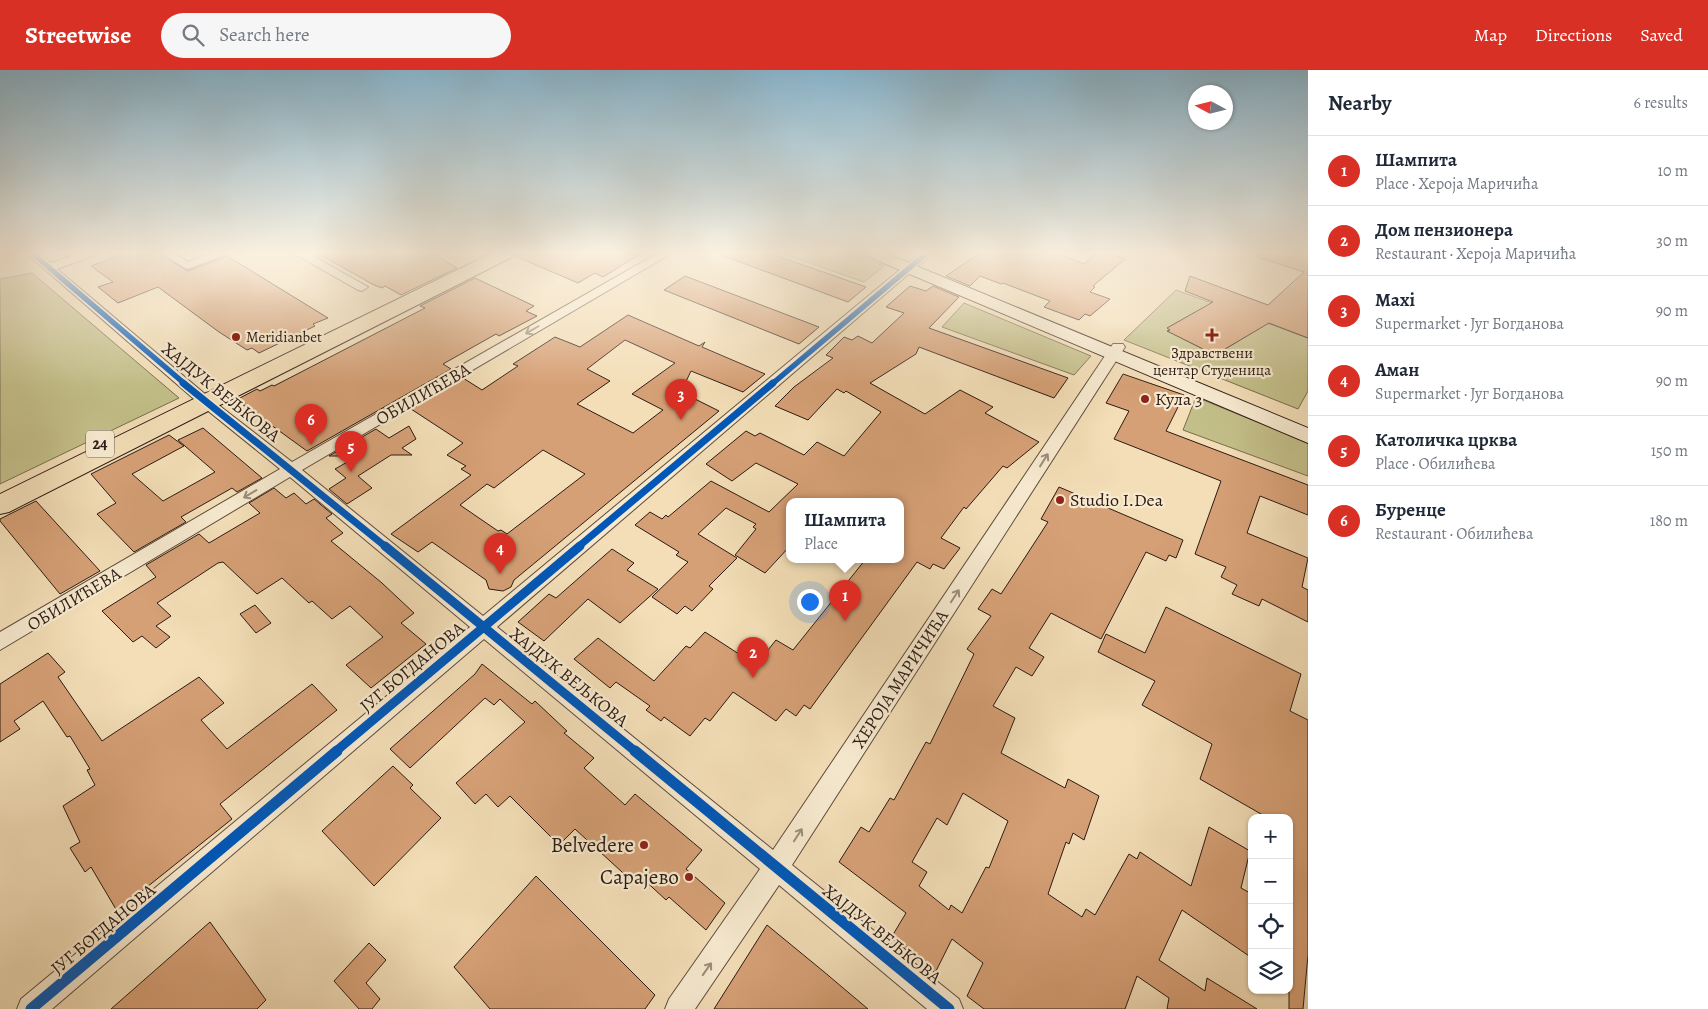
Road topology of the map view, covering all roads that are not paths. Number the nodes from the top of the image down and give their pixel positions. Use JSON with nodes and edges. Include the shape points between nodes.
{"nodes":[{"id":1,"x":83,"y":297,"type":"edge"},
{"id":2,"x":403,"y":297,"type":"edge"},
{"id":3,"x":415,"y":297,"type":"edge"},
{"id":4,"x":590,"y":297,"type":"edge"},
{"id":5,"x":875,"y":297,"type":"edge"},
{"id":6,"x":994,"y":297,"type":"edge"},
{"id":7,"x":1115,"y":351,"type":"junction"},
{"id":8,"x":204,"y":399,"type":"junction"},
{"id":9,"x":1308,"y":425,"type":"edge"},
{"id":10,"x":1308,"y":436,"type":"edge"},
{"id":11,"x":292,"y":469,"type":"junction"},
{"id":12,"x":0,"y":493,"type":"edge"},
{"id":13,"x":0,"y":505,"type":"edge"},
{"id":14,"x":483,"y":626,"type":"junction"},
{"id":15,"x":0,"y":642,"type":"edge"},
{"id":16,"x":777,"y":867,"type":"junction"},
{"id":17,"x":31,"y":1009,"type":"edge"},
{"id":18,"x":679,"y":1009,"type":"edge"},
{"id":19,"x":949,"y":1009,"type":"edge"}],
"edges":[{"from":1,"to":8,"type":"street","name":"ХАЈДУК ВЕЉКОВА"},
{"from":2,"to":8,"type":"main road","number":"24"},
{"from":3,"to":8,"type":"main road","number":"24"},
{"from":4,"to":11,"type":"street","name":"ОБИЛИЋЕВА","one_way":true},
{"from":5,"to":14,"type":"street","name":"ЈУГ БОГДАНОВА"},
{"from":6,"to":7,"type":"main road"},
{"from":7,"to":9,"type":"main road"},
{"from":7,"to":10,"type":"main road"},
{"from":16,"to":7,"type":"street","name":"ХЕРОЈА МАРИЧИЋА","one_way":true},
{"from":8,"to":11,"type":"street","name":"ХАЈДУК ВЕЉКОВА"},
{"from":8,"to":12,"type":"main road","number":"24"},
{"from":8,"to":13,"type":"main road","number":"24"},
{"from":11,"to":14,"type":"street","name":"ХАЈДУК ВЕЉКОВА"},
{"from":11,"to":15,"type":"street","name":"ОБИЛИЋЕВА","one_way":true},
{"from":14,"to":16,"type":"street","name":"ХАЈДУК ВЕЉКОВА"},
{"from":14,"to":17,"type":"street","name":"ЈУГ БОГДАНОВА"},
{"from":18,"to":16,"type":"street","name":"ХЕРОЈА МАРИЧИЋА","one_way":true},
{"from":16,"to":19,"type":"street","name":"ХАЈДУК ВЕЉКОВА"}]}
